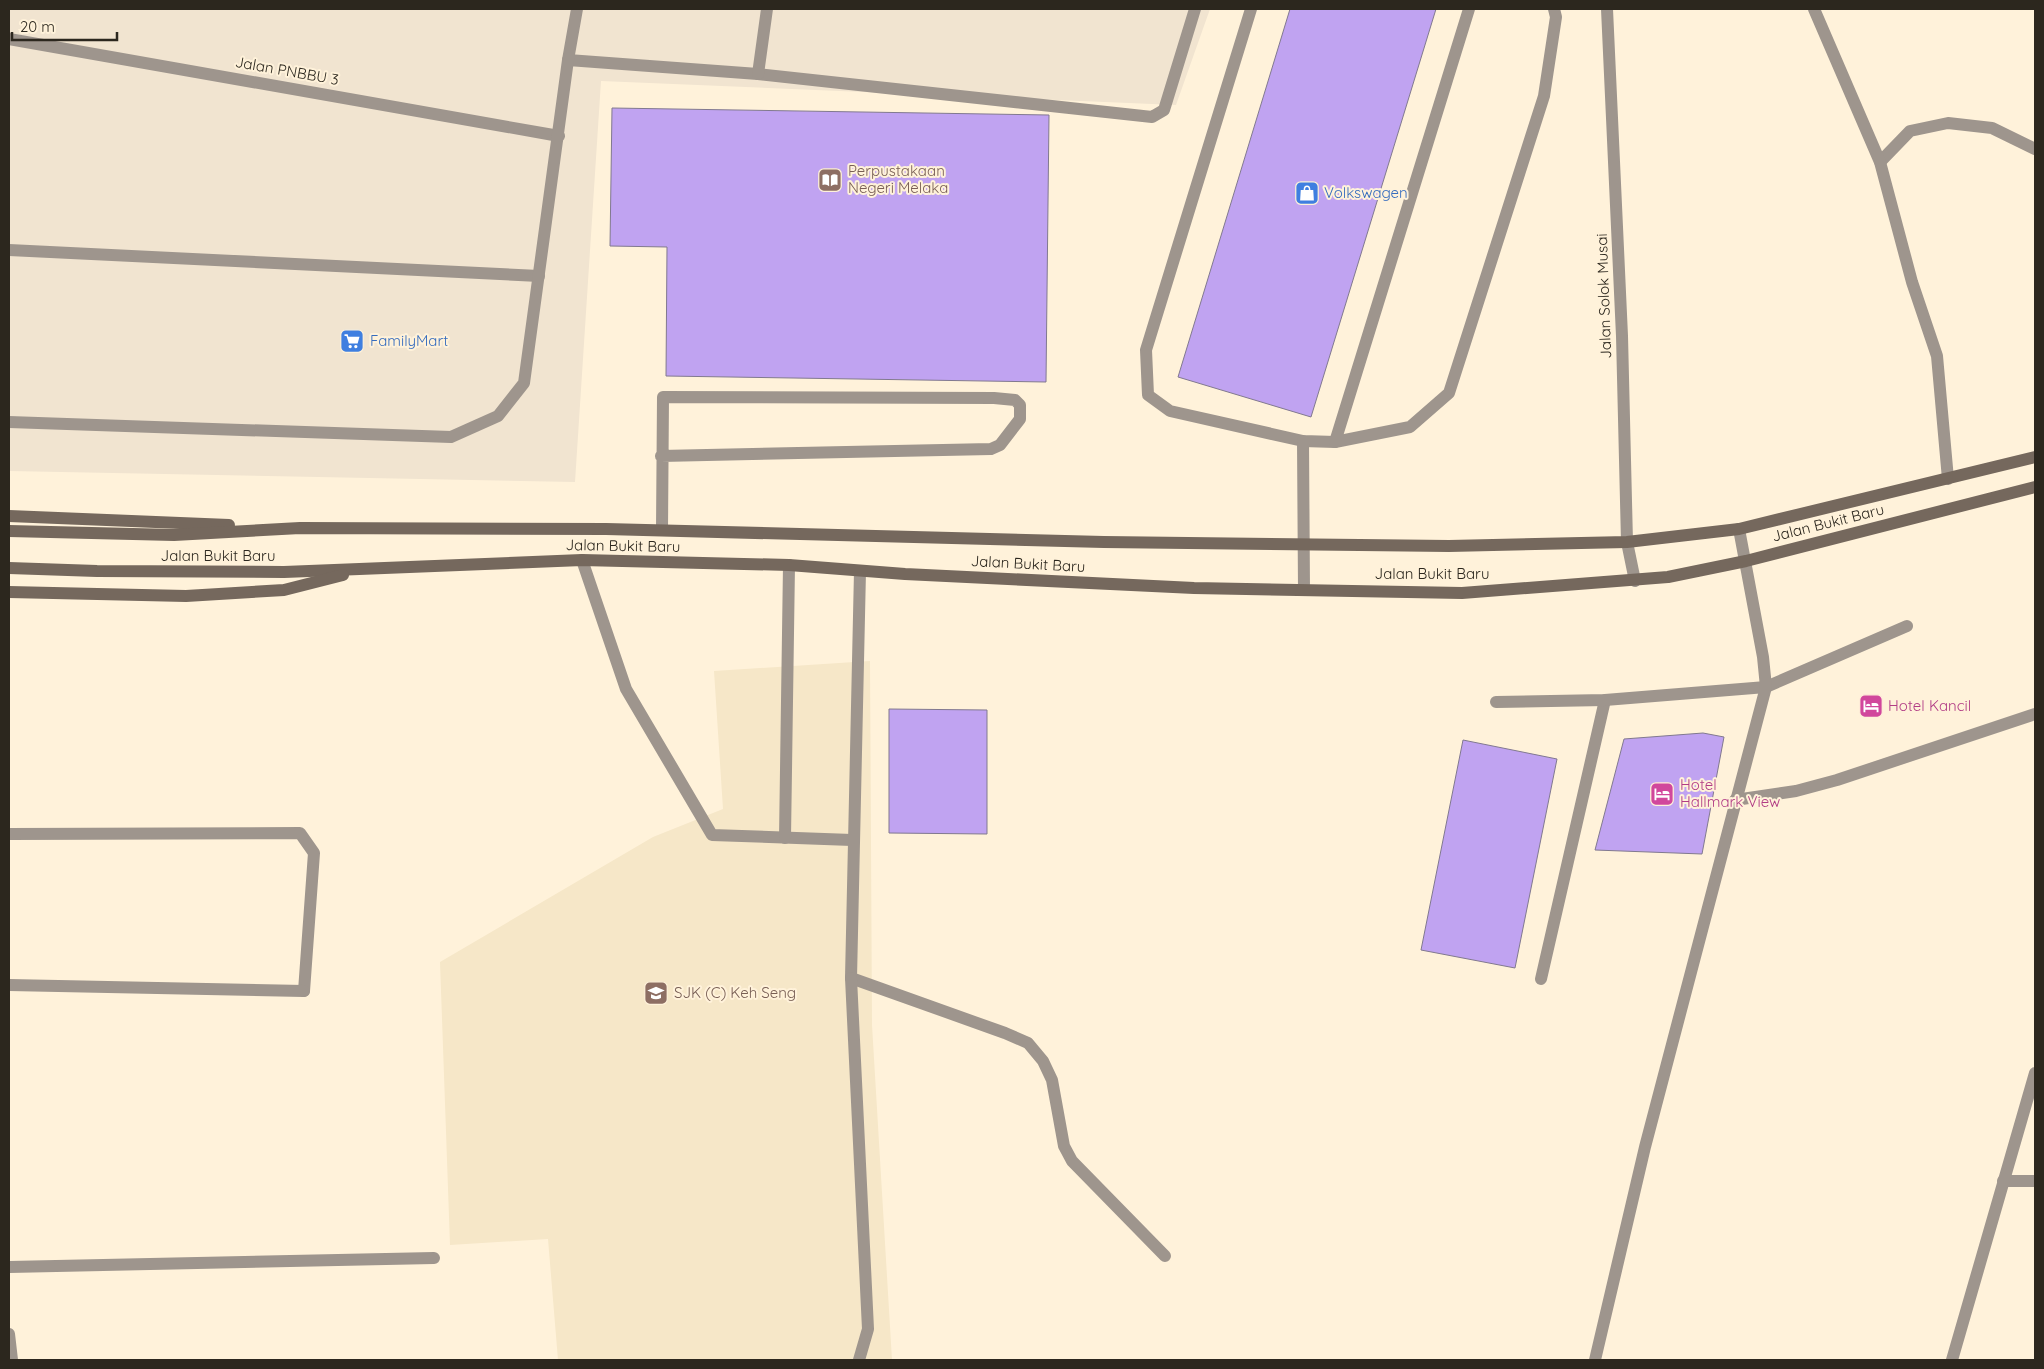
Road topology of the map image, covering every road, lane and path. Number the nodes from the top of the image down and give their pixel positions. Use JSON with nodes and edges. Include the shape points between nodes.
{"nodes":[{"id":1,"x":577,"y":9,"type":"edge"},
{"id":2,"x":767,"y":9,"type":"edge"},
{"id":3,"x":1195,"y":9,"type":"edge"},
{"id":4,"x":1251,"y":9,"type":"edge"},
{"id":5,"x":1469,"y":9,"type":"edge"},
{"id":6,"x":1554,"y":9,"type":"edge"},
{"id":7,"x":1607,"y":9,"type":"edge"},
{"id":8,"x":1814,"y":9,"type":"edge"},
{"id":9,"x":9,"y":38,"type":"edge"},
{"id":10,"x":568,"y":60,"type":"junction"},
{"id":11,"x":758,"y":74,"type":"junction"},
{"id":12,"x":559,"y":136,"type":"junction"},
{"id":13,"x":2035,"y":148,"type":"edge"},
{"id":14,"x":1880,"y":162,"type":"junction"},
{"id":15,"x":9,"y":250,"type":"edge"},
{"id":16,"x":539,"y":276,"type":"junction"},
{"id":17,"x":9,"y":422,"type":"edge"},
{"id":18,"x":1303,"y":441,"type":"junction"},
{"id":19,"x":1335,"y":442,"type":"junction"},
{"id":20,"x":662,"y":456,"type":"junction"},
{"id":21,"x":2035,"y":457,"type":"edge"},
{"id":22,"x":1948,"y":479,"type":"junction"},
{"id":23,"x":2035,"y":487,"type":"edge"},
{"id":24,"x":9,"y":516,"type":"edge"},
{"id":25,"x":300,"y":528,"type":"junction"},
{"id":26,"x":1739,"y":529,"type":"junction"},
{"id":27,"x":662,"y":530,"type":"junction"},
{"id":28,"x":9,"y":531,"type":"edge"},
{"id":29,"x":1627,"y":542,"type":"junction"},
{"id":30,"x":1303,"y":544,"type":"junction"},
{"id":31,"x":582,"y":560,"type":"junction"},
{"id":32,"x":1746,"y":561,"type":"junction"},
{"id":33,"x":789,"y":566,"type":"junction"},
{"id":34,"x":9,"y":568,"type":"edge"},
{"id":35,"x":372,"y":568,"type":"junction"},
{"id":36,"x":860,"y":571,"type":"junction"},
{"id":37,"x":1635,"y":581,"type":"junction"},
{"id":38,"x":1304,"y":590,"type":"junction"},
{"id":39,"x":9,"y":592,"type":"edge"},
{"id":40,"x":1907,"y":626,"type":"dead end"},
{"id":41,"x":1766,"y":686,"type":"junction"},
{"id":42,"x":1605,"y":700,"type":"junction"},
{"id":43,"x":1496,"y":702,"type":"dead end"},
{"id":44,"x":2035,"y":714,"type":"edge"},
{"id":45,"x":1735,"y":800,"type":"junction"},
{"id":46,"x":9,"y":834,"type":"edge"},
{"id":47,"x":785,"y":838,"type":"junction"},
{"id":48,"x":852,"y":840,"type":"junction"},
{"id":49,"x":851,"y":978,"type":"junction"},
{"id":50,"x":1541,"y":979,"type":"dead end"},
{"id":51,"x":9,"y":985,"type":"edge"},
{"id":52,"x":2035,"y":1073,"type":"edge"},
{"id":53,"x":2003,"y":1181,"type":"junction"},
{"id":54,"x":2035,"y":1181,"type":"edge"},
{"id":55,"x":1165,"y":1256,"type":"dead end"},
{"id":56,"x":434,"y":1258,"type":"dead end"},
{"id":57,"x":9,"y":1267,"type":"edge"},
{"id":58,"x":9,"y":1334,"type":"edge"},
{"id":59,"x":12,"y":1360,"type":"edge"},
{"id":60,"x":859,"y":1360,"type":"edge"},
{"id":61,"x":1595,"y":1360,"type":"edge"},
{"id":62,"x":1952,"y":1360,"type":"edge"}],
"edges":[{"from":1,"to":10,"type":"street"},
{"from":2,"to":11,"type":"street"},
{"from":3,"to":11,"type":"street","via":[[1164,110],[1152,117]]},
{"from":4,"to":18,"type":"street","via":[[1146,350],[1148,395],[1170,411]]},
{"from":5,"to":19,"type":"street"},
{"from":6,"to":19,"type":"street","via":[[1556,17],[1544,96],[1449,394],[1410,427]]},
{"from":7,"to":29,"type":"street","name":"Jalan Solok Musai","via":[[1622,336]]},
{"from":8,"to":14,"type":"street"},
{"from":9,"to":12,"type":"street","name":"Jalan PNBBU 3"},
{"from":10,"to":11,"type":"street"},
{"from":10,"to":12,"type":"street"},
{"from":12,"to":16,"type":"street"},
{"from":13,"to":14,"type":"street","via":[[1992,128],[1948,123],[1910,131]]},
{"from":14,"to":22,"type":"street","via":[[1912,282],[1937,356]]},
{"from":15,"to":16,"type":"street"},
{"from":16,"to":17,"type":"street","via":[[524,383],[498,416],[451,437]]},
{"from":18,"to":19,"type":"street"},
{"from":18,"to":30,"type":"street"},
{"from":20,"to":20,"type":"street","via":[[663,397],[994,398],[1014,400],[1020,405],[1020,419],[1000,446],[991,449]]},
{"from":20,"to":27,"type":"street"},
{"from":21,"to":22,"type":"main road","name":"Jalan Bukit Baru"},
{"from":22,"to":26,"type":"main road","name":"Jalan Bukit Baru"},
{"from":23,"to":32,"type":"main road","name":"Jalan Bukit Baru"},
{"from":24,"to":25,"type":"main road"},
{"from":25,"to":27,"type":"main road","name":"Jalan Bukit Baru"},
{"from":25,"to":28,"type":"main road","name":"Jalan Bukit Baru","via":[[174,535]]},
{"from":26,"to":29,"type":"main road","name":"Jalan Bukit Baru"},
{"from":26,"to":32,"type":"street"},
{"from":27,"to":30,"type":"main road","name":"Jalan Bukit Baru","via":[[947,540]]},
{"from":29,"to":30,"type":"main road","name":"Jalan Bukit Baru","via":[[1449,546]]},
{"from":29,"to":37,"type":"street","name":"Jalan Solok Musai"},
{"from":30,"to":38,"type":"street"},
{"from":31,"to":33,"type":"main road","name":"Jalan Bukit Baru"},
{"from":31,"to":35,"type":"main road","name":"Jalan Bukit Baru"},
{"from":31,"to":47,"type":"street","via":[[626,689],[712,835]]},
{"from":32,"to":37,"type":"main road","name":"Jalan Bukit Baru"},
{"from":32,"to":41,"type":"street"},
{"from":33,"to":36,"type":"main road","name":"Jalan Bukit Baru"},
{"from":33,"to":47,"type":"street"},
{"from":34,"to":35,"type":"main road","name":"Jalan Bukit Baru","via":[[284,572]]},
{"from":35,"to":39,"type":"main road","via":[[284,590],[186,596]]},
{"from":36,"to":38,"type":"main road","name":"Jalan Bukit Baru","via":[[1194,588]]},
{"from":36,"to":48,"type":"street"},
{"from":37,"to":38,"type":"main road","name":"Jalan Bukit Baru","via":[[1462,593]]},
{"from":40,"to":41,"type":"street"},
{"from":41,"to":42,"type":"street"},
{"from":41,"to":45,"type":"street"},
{"from":42,"to":43,"type":"street"},
{"from":42,"to":50,"type":"street"},
{"from":44,"to":45,"type":"street","via":[[1837,780],[1796,791]]},
{"from":45,"to":61,"type":"street","via":[[1645,1147]]},
{"from":46,"to":51,"type":"street","via":[[300,833],[314,853],[304,990]]},
{"from":47,"to":48,"type":"street"},
{"from":48,"to":49,"type":"street"},
{"from":49,"to":55,"type":"street","via":[[1028,1043],[1052,1080],[1064,1146],[1072,1162]]},
{"from":49,"to":60,"type":"street","via":[[868,1329]]},
{"from":52,"to":53,"type":"street"},
{"from":53,"to":54,"type":"street"},
{"from":53,"to":62,"type":"street"},
{"from":56,"to":57,"type":"street"},
{"from":58,"to":59,"type":"street"}]}
